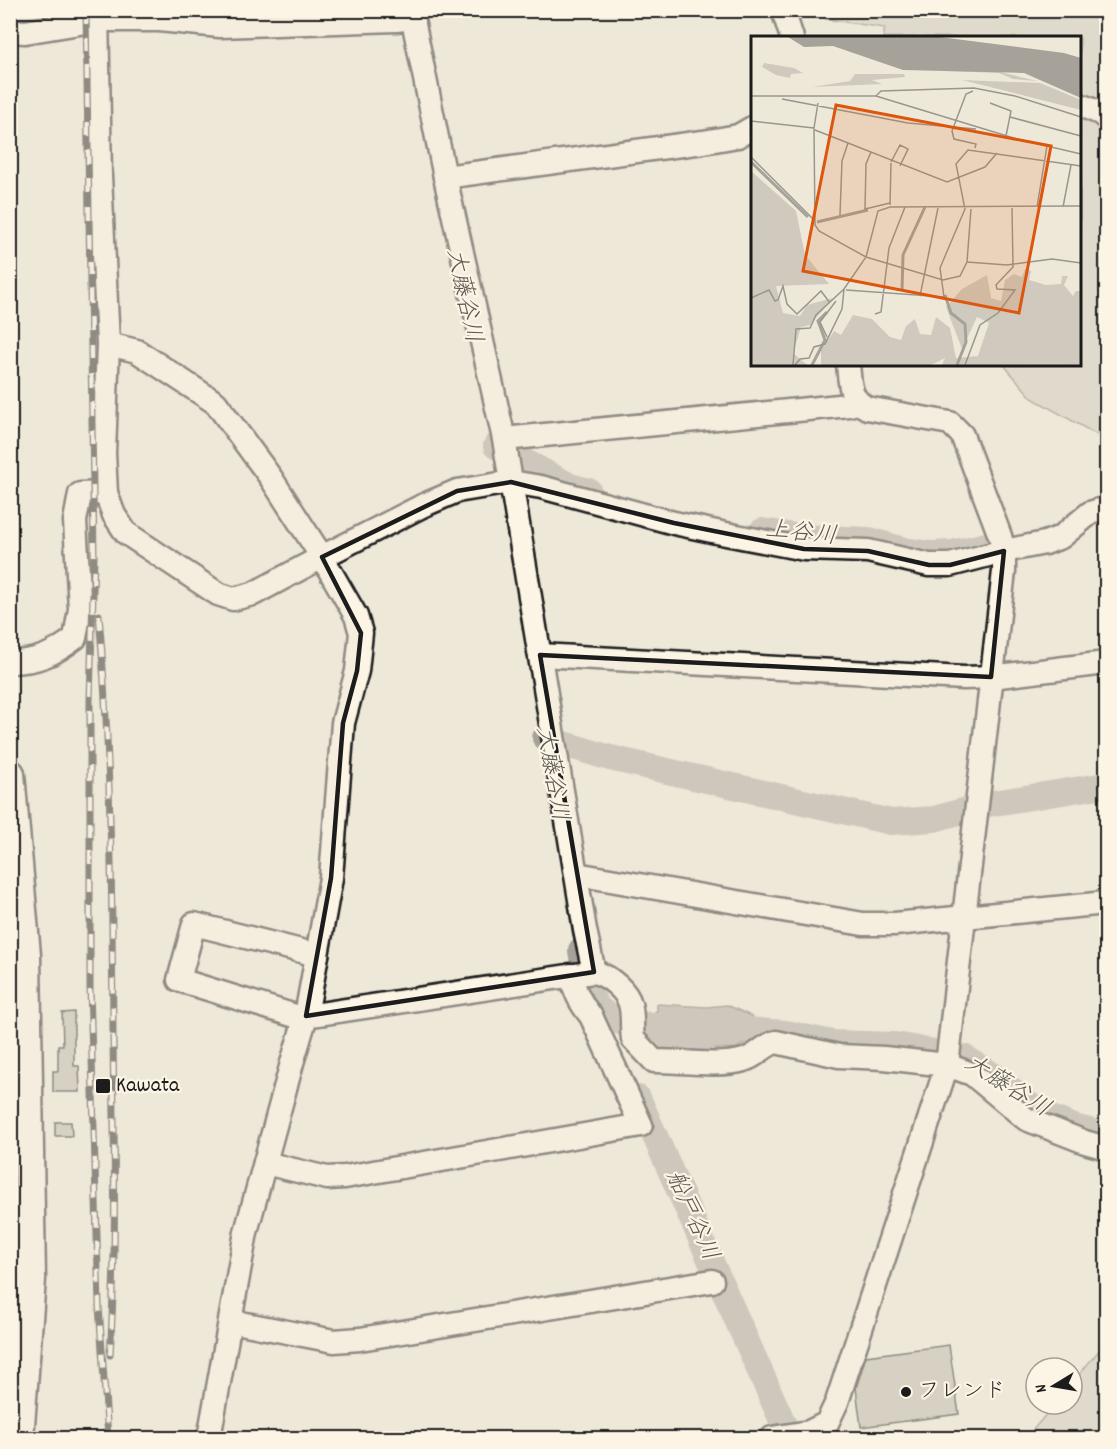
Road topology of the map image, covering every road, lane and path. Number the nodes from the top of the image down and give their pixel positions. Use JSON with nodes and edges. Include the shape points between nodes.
{"nodes":[{"id":1,"x":783,"y":10,"type":"edge"},
{"id":2,"x":98,"y":15,"type":"edge"},
{"id":3,"x":406,"y":17,"type":"edge"},
{"id":4,"x":10,"y":31,"type":"edge"},
{"id":5,"x":791,"y":36,"type":"edge"},
{"id":6,"x":1081,"y":105,"type":"edge"},
{"id":7,"x":1107,"y":118,"type":"edge"},
{"id":8,"x":751,"y":129,"type":"edge"},
{"id":9,"x":445,"y":177,"type":"junction"},
{"id":10,"x":108,"y":344,"type":"junction"},
{"id":11,"x":848,"y":366,"type":"edge"},
{"id":12,"x":857,"y":403,"type":"junction"},
{"id":13,"x":506,"y":449,"type":"junction"},
{"id":14,"x":505,"y":483,"type":"junction"},
{"id":15,"x":106,"y":493,"type":"junction"},
{"id":16,"x":1107,"y":508,"type":"edge"},
{"id":17,"x":1003,"y":544,"type":"junction"},
{"id":18,"x":322,"y":557,"type":"junction"},
{"id":19,"x":540,"y":656,"type":"junction"},
{"id":20,"x":10,"y":662,"type":"edge"},
{"id":21,"x":1107,"y":663,"type":"edge"},
{"id":22,"x":991,"y":677,"type":"junction"},
{"id":23,"x":10,"y":774,"type":"edge"},
{"id":24,"x":576,"y":874,"type":"junction"},
{"id":25,"x":1107,"y":903,"type":"edge"},
{"id":26,"x":965,"y":916,"type":"junction"},
{"id":27,"x":317,"y":955,"type":"junction"},
{"id":28,"x":583,"y":973,"type":"junction"},
{"id":29,"x":306,"y":1017,"type":"junction"},
{"id":30,"x":949,"y":1056,"type":"junction"},
{"id":31,"x":1107,"y":1148,"type":"edge"},
{"id":32,"x":265,"y":1163,"type":"junction"},
{"id":33,"x":712,"y":1281,"type":"dead end"},
{"id":34,"x":230,"y":1321,"type":"junction"},
{"id":35,"x":19,"y":1438,"type":"edge"},
{"id":36,"x":209,"y":1438,"type":"edge"},
{"id":37,"x":772,"y":1438,"type":"edge"},
{"id":38,"x":777,"y":1438,"type":"edge"}],
"edges":[{"from":1,"to":5,"type":"street"},
{"from":2,"to":3,"type":"street","via":[[220,26]]},
{"from":2,"to":4,"type":"street","via":[[25,32]]},
{"from":2,"to":10,"type":"street"},
{"from":3,"to":9,"type":"street"},
{"from":6,"to":7,"type":"street"},
{"from":8,"to":9,"type":"street","via":[[738,136],[703,142]]},
{"from":9,"to":13,"type":"street"},
{"from":10,"to":15,"type":"street"},
{"from":10,"to":18,"type":"street","via":[[137,351],[216,403]]},
{"from":11,"to":12,"type":"street"},
{"from":12,"to":13,"type":"street"},
{"from":12,"to":17,"type":"street","via":[[950,423],[957,428]]},
{"from":13,"to":14,"type":"street"},
{"from":14,"to":17,"type":"street","via":[[541,487],[674,523],[804,549],[868,551],[929,566],[950,565]]},
{"from":14,"to":18,"type":"street","via":[[457,491]]},
{"from":14,"to":19,"type":"street"},
{"from":15,"to":18,"type":"street","via":[[126,533],[218,594],[233,598],[253,594]]},
{"from":15,"to":20,"type":"street","via":[[80,494],[75,521],[80,609],[75,638],[56,653]]},
{"from":16,"to":17,"type":"street","via":[[1090,513],[1053,540]]},
{"from":17,"to":22,"type":"street","via":[[1004,571]]},
{"from":18,"to":27,"type":"street","via":[[356,616],[361,633],[357,671],[343,723],[331,878]]},
{"from":19,"to":22,"type":"street"},
{"from":19,"to":24,"type":"street"},
{"from":21,"to":22,"type":"street"},
{"from":22,"to":26,"type":"street"},
{"from":23,"to":35,"type":"main road","via":[[26,955],[31,1279]]},
{"from":24,"to":26,"type":"street","via":[[862,924]]},
{"from":24,"to":28,"type":"street"},
{"from":25,"to":26,"type":"street"},
{"from":26,"to":30,"type":"street"},
{"from":27,"to":29,"type":"street"},
{"from":27,"to":29,"type":"street","via":[[194,924],[178,980]]},
{"from":28,"to":29,"type":"street"},
{"from":28,"to":30,"type":"street","via":[[607,976],[626,993],[633,1040],[654,1060],[728,1063],[745,1060],[776,1042],[839,1056]]},
{"from":28,"to":32,"type":"street","via":[[578,997],[591,1016],[641,1125],[345,1177],[327,1178]]},
{"from":29,"to":32,"type":"street"},
{"from":30,"to":31,"type":"street","via":[[1026,1119]]},
{"from":30,"to":38,"type":"street","via":[[837,1402],[827,1423],[809,1432]]},
{"from":32,"to":34,"type":"street","via":[[246,1232]]},
{"from":33,"to":34,"type":"street","via":[[334,1341]]},
{"from":34,"to":36,"type":"street"},
{"from":37,"to":38,"type":"street"}]}
